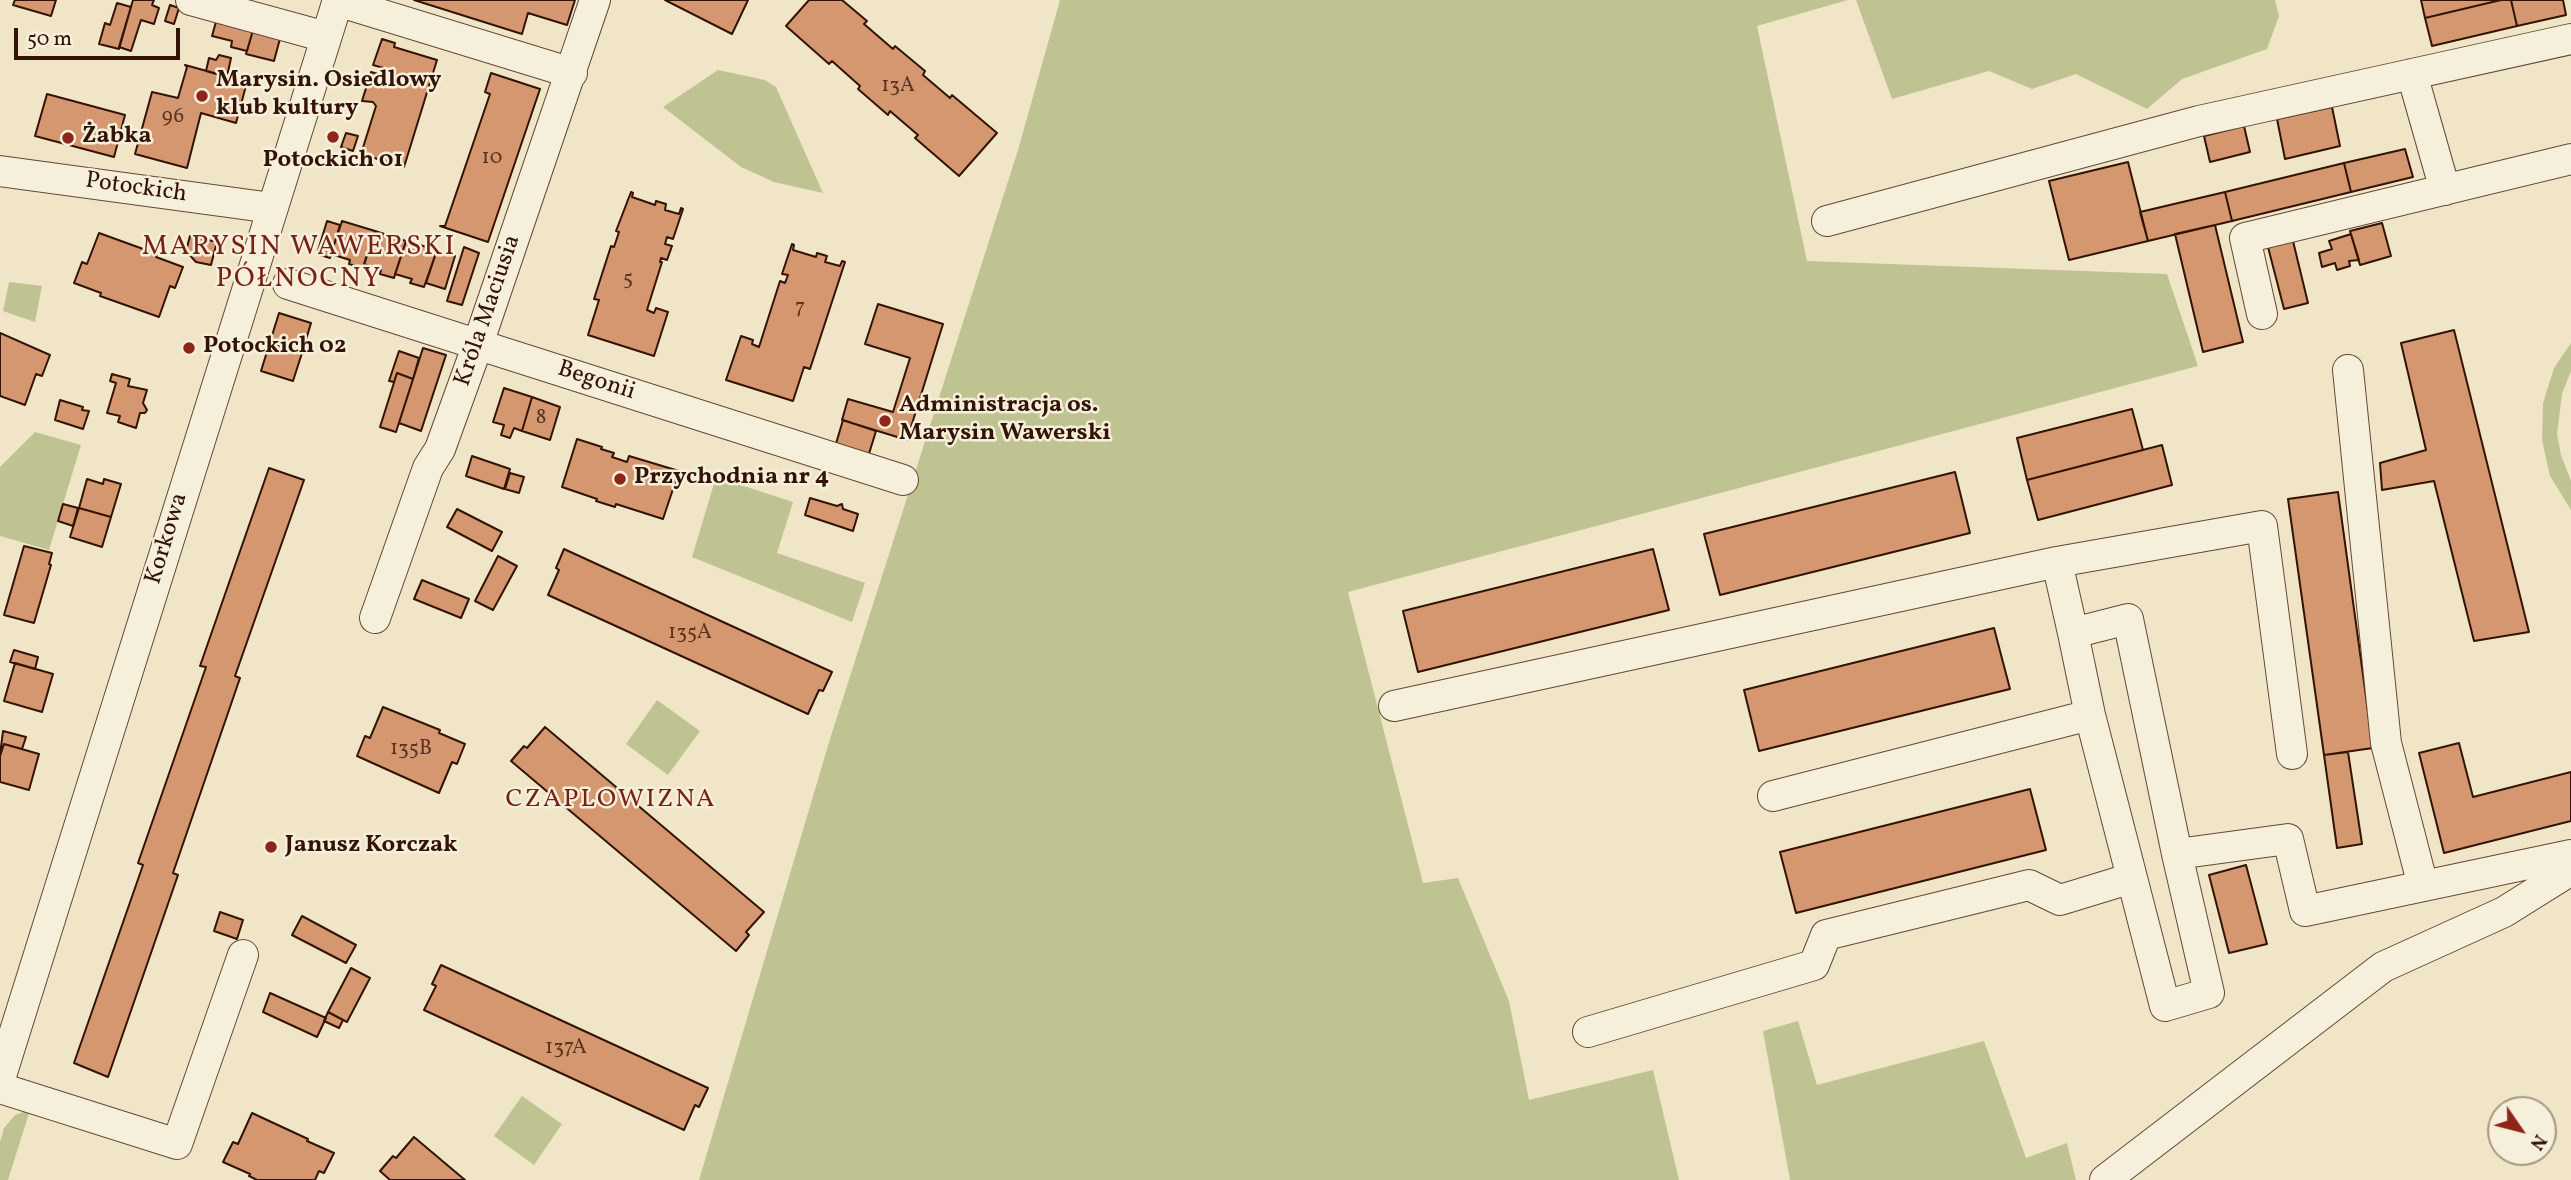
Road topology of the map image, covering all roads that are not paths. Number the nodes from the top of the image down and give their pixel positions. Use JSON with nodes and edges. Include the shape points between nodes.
{"nodes":[{"id":1,"x":191,"y":0,"type":"edge"},
{"id":2,"x":337,"y":0,"type":"edge"},
{"id":3,"x":595,"y":0,"type":"edge"},
{"id":4,"x":326,"y":37,"type":"junction"},
{"id":5,"x":2571,"y":38,"type":"edge"},
{"id":6,"x":572,"y":73,"type":"junction"},
{"id":7,"x":2412,"y":74,"type":"junction"},
{"id":8,"x":2571,"y":159,"type":"edge"},
{"id":9,"x":0,"y":170,"type":"edge"},
{"id":10,"x":2445,"y":190,"type":"junction"},
{"id":11,"x":272,"y":208,"type":"junction"},
{"id":12,"x":1827,"y":221,"type":"dead end"},
{"id":13,"x":288,"y":284,"type":"dead end"},
{"id":14,"x":2262,"y":314,"type":"dead end"},
{"id":15,"x":478,"y":344,"type":"junction"},
{"id":16,"x":2348,"y":370,"type":"dead end"},
{"id":17,"x":903,"y":480,"type":"dead end"},
{"id":18,"x":2057,"y":562,"type":"junction"},
{"id":19,"x":375,"y":618,"type":"dead end"},
{"id":20,"x":2073,"y":633,"type":"junction"},
{"id":21,"x":1394,"y":706,"type":"dead end"},
{"id":22,"x":2090,"y":715,"type":"junction"},
{"id":23,"x":2292,"y":754,"type":"dead end"},
{"id":24,"x":1773,"y":796,"type":"dead end"},
{"id":25,"x":2176,"y":854,"type":"junction"},
{"id":26,"x":2571,"y":855,"type":"edge"},
{"id":27,"x":2571,"y":870,"type":"edge"},
{"id":28,"x":2132,"y":878,"type":"junction"},
{"id":29,"x":2423,"y":886,"type":"junction"},
{"id":30,"x":243,"y":955,"type":"dead end"},
{"id":31,"x":1588,"y":1032,"type":"dead end"},
{"id":32,"x":0,"y":1079,"type":"edge"},
{"id":33,"x":0,"y":1088,"type":"edge"},
{"id":34,"x":2105,"y":1180,"type":"edge"}],
"edges":[{"from":1,"to":4,"type":"street"},
{"from":2,"to":4,"type":"street","name":"Korkowa"},
{"from":2,"to":6,"type":"street"},
{"from":3,"to":6,"type":"street","name":"Króla Maciusia"},
{"from":4,"to":11,"type":"street","name":"Korkowa"},
{"from":5,"to":7,"type":"street"},
{"from":6,"to":15,"type":"street","name":"Króla Maciusia"},
{"from":7,"to":10,"type":"street"},
{"from":7,"to":12,"type":"street","via":[[2199,121]]},
{"from":8,"to":10,"type":"street"},
{"from":9,"to":11,"type":"street","name":"Potockich"},
{"from":10,"to":14,"type":"street","via":[[2245,238]]},
{"from":11,"to":32,"type":"street","name":"Korkowa"},
{"from":13,"to":15,"type":"street","name":"Begonii"},
{"from":15,"to":17,"type":"street","name":"Begonii"},
{"from":15,"to":19,"type":"street","name":"Króla Maciusia"},
{"from":16,"to":29,"type":"street","via":[[2386,743]]},
{"from":18,"to":20,"type":"street"},
{"from":18,"to":21,"type":"street"},
{"from":18,"to":23,"type":"street","via":[[2262,526]]},
{"from":20,"to":22,"type":"street"},
{"from":20,"to":25,"type":"street","via":[[2128,619]]},
{"from":22,"to":24,"type":"street"},
{"from":22,"to":28,"type":"street"},
{"from":25,"to":28,"type":"street","via":[[2209,993],[2165,1006]]},
{"from":25,"to":29,"type":"street","via":[[2288,839],[2305,911]]},
{"from":26,"to":29,"type":"street"},
{"from":27,"to":34,"type":"street","via":[[2504,912],[2383,967]]},
{"from":28,"to":31,"type":"street","via":[[2060,900],[2029,885],[1826,935],[1814,965]]},
{"from":30,"to":33,"type":"street","via":[[177,1144]]}]}
